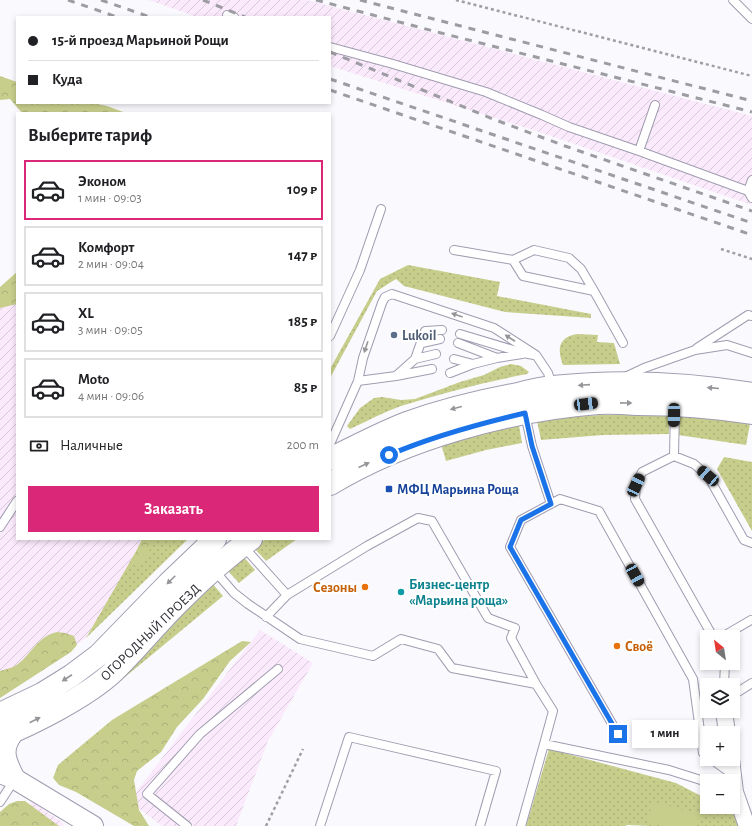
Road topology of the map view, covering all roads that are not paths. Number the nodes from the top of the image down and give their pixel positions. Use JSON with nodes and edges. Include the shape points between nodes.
{"nodes":[{"id":1,"x":733,"y":0,"type":"edge"},
{"id":2,"x":752,"y":19,"type":"edge"},
{"id":3,"x":331,"y":47,"type":"edge"},
{"id":4,"x":655,"y":105,"type":"dead end"},
{"id":5,"x":640,"y":151,"type":"junction"},
{"id":6,"x":752,"y":180,"type":"edge"},
{"id":7,"x":750,"y":195,"type":"edge"},
{"id":8,"x":381,"y":209,"type":"dead end"},
{"id":9,"x":454,"y":250,"type":"dead end"},
{"id":10,"x":513,"y":260,"type":"junction"},
{"id":11,"x":594,"y":291,"type":"junction"},
{"id":12,"x":752,"y":316,"type":"edge"},
{"id":13,"x":442,"y":330,"type":"dead end"},
{"id":14,"x":331,"y":334,"type":"edge"},
{"id":15,"x":460,"y":334,"type":"dead end"},
{"id":16,"x":440,"y":339,"type":"dead end"},
{"id":17,"x":422,"y":343,"type":"junction"},
{"id":18,"x":458,"y":343,"type":"dead end"},
{"id":19,"x":623,"y":343,"type":"dead end"},
{"id":20,"x":695,"y":350,"type":"junction"},
{"id":21,"x":752,"y":351,"type":"edge"},
{"id":22,"x":523,"y":353,"type":"junction"},
{"id":23,"x":436,"y":354,"type":"dead end"},
{"id":24,"x":536,"y":355,"type":"junction"},
{"id":25,"x":497,"y":358,"type":"junction"},
{"id":26,"x":415,"y":359,"type":"junction"},
{"id":27,"x":454,"y":359,"type":"dead end"},
{"id":28,"x":473,"y":364,"type":"junction"},
{"id":29,"x":432,"y":369,"type":"dead end"},
{"id":30,"x":450,"y":373,"type":"dead end"},
{"id":31,"x":396,"y":376,"type":"junction"},
{"id":32,"x":358,"y":381,"type":"junction"},
{"id":33,"x":614,"y":383,"type":"junction"},
{"id":34,"x":552,"y":387,"type":"junction"},
{"id":35,"x":752,"y":394,"type":"edge"},
{"id":36,"x":675,"y":404,"type":"junction"},
{"id":37,"x":525,"y":413,"type":"junction"},
{"id":38,"x":752,"y":413,"type":"edge"},
{"id":39,"x":331,"y":442,"type":"edge"},
{"id":40,"x":674,"y":456,"type":"junction"},
{"id":41,"x":331,"y":459,"type":"edge"},
{"id":42,"x":331,"y":483,"type":"edge"},
{"id":43,"x":16,"y":503,"type":"edge"},
{"id":44,"x":551,"y":504,"type":"junction"},
{"id":45,"x":0,"y":527,"type":"edge"},
{"id":46,"x":246,"y":542,"type":"edge"},
{"id":47,"x":752,"y":543,"type":"edge"},
{"id":48,"x":207,"y":546,"type":"edge"},
{"id":49,"x":214,"y":570,"type":"junction"},
{"id":50,"x":287,"y":595,"type":"junction"},
{"id":51,"x":266,"y":617,"type":"junction"},
{"id":52,"x":751,"y":620,"type":"edge"},
{"id":53,"x":709,"y":630,"type":"edge"},
{"id":54,"x":734,"y":630,"type":"edge"},
{"id":55,"x":278,"y":669,"type":"dead end"},
{"id":56,"x":752,"y":683,"type":"edge"},
{"id":57,"x":536,"y":684,"type":"junction"},
{"id":58,"x":740,"y":691,"type":"edge"},
{"id":59,"x":5,"y":723,"type":"edge"},
{"id":60,"x":700,"y":731,"type":"edge"},
{"id":61,"x":618,"y":734,"type":"dead end"},
{"id":62,"x":544,"y":744,"type":"junction"},
{"id":63,"x":6,"y":772,"type":"edge"},
{"id":64,"x":700,"y":780,"type":"edge"},
{"id":65,"x":0,"y":802,"type":"edge"},
{"id":66,"x":740,"y":807,"type":"edge"},
{"id":67,"x":752,"y":823,"type":"edge"},
{"id":68,"x":93,"y":826,"type":"edge"},
{"id":69,"x":187,"y":826,"type":"edge"},
{"id":70,"x":320,"y":826,"type":"edge"},
{"id":71,"x":480,"y":826,"type":"edge"},
{"id":72,"x":521,"y":826,"type":"edge"},
{"id":73,"x":747,"y":826,"type":"edge"}],
"edges":[{"from":1,"to":2,"type":"lane"},
{"from":3,"to":5,"type":"lane","via":[[486,92],[542,114],[569,128]]},
{"from":4,"to":5,"type":"lane"},
{"from":5,"to":7,"type":"lane"},
{"from":6,"to":7,"type":"lane"},
{"from":8,"to":14,"type":"lane","via":[[360,270]]},
{"from":9,"to":10,"type":"lane"},
{"from":10,"to":11,"type":"lane","via":[[523,276]]},
{"from":10,"to":11,"type":"lane","via":[[534,250],[569,258],[581,270]]},
{"from":11,"to":19,"type":"lane"},
{"from":12,"to":20,"type":"lane","via":[[748,314]]},
{"from":13,"to":17,"type":"lane","via":[[425,331]]},
{"from":15,"to":22,"type":"lane"},
{"from":16,"to":17,"type":"lane"},
{"from":17,"to":26,"type":"lane"},
{"from":18,"to":25,"type":"lane"},
{"from":20,"to":21,"type":"lane","via":[[727,346]]},
{"from":20,"to":33,"type":"lane","via":[[634,372]]},
{"from":22,"to":24,"type":"lane"},
{"from":22,"to":25,"type":"lane"},
{"from":23,"to":26,"type":"lane"},
{"from":24,"to":32,"type":"lane","one_way":true,"via":[[494,328],[392,294],[385,297],[382,303],[362,358]]},
{"from":24,"to":34,"type":"lane","via":[[548,373]]},
{"from":25,"to":28,"type":"lane"},
{"from":26,"to":31,"type":"lane"},
{"from":27,"to":28,"type":"lane"},
{"from":28,"to":30,"type":"lane"},
{"from":29,"to":31,"type":"lane"},
{"from":31,"to":32,"type":"lane"},
{"from":32,"to":39,"type":"lane"},
{"from":33,"to":34,"type":"main road","one_way":true},
{"from":35,"to":33,"type":"main road","one_way":true,"via":[[718,388]]},
{"from":34,"to":41,"type":"main road","one_way":true,"via":[[496,398],[412,422]]},
{"from":37,"to":36,"type":"main road","one_way":true,"via":[[599,403]]},
{"from":36,"to":38,"type":"main road"},
{"from":36,"to":40,"type":"lane"},
{"from":42,"to":37,"type":"main road","one_way":true,"via":[[358,468],[414,444],[454,430]]},
{"from":37,"to":44,"type":"lane","via":[[532,446]]},
{"from":40,"to":47,"type":"lane","via":[[694,464],[708,476],[744,540]]},
{"from":40,"to":53,"type":"lane","via":[[642,472],[636,485],[635,499]]},
{"from":43,"to":45,"type":"lane"},
{"from":44,"to":60,"type":"lane","via":[[560,499],[599,510],[693,679]]},
{"from":44,"to":61,"type":"lane","via":[[521,520],[510,547]]},
{"from":46,"to":49,"type":"main road","name":"ОГОРОДНЫЙ ПРОЕЗД"},
{"from":46,"to":50,"type":"lane"},
{"from":48,"to":59,"type":"main road","name":"ОГОРОДНЫЙ ПРОЕЗД","one_way":true,"via":[[99,655]]},
{"from":49,"to":51,"type":"lane","via":[[234,592]]},
{"from":59,"to":49,"type":"main road","name":"ОГОРОДНЫЙ ПРОЕЗД","one_way":true,"via":[[83,694],[112,672],[182,598]]},
{"from":50,"to":51,"type":"lane"},
{"from":50,"to":57,"type":"lane","via":[[418,518],[432,521],[488,618],[515,628],[511,638]]},
{"from":51,"to":57,"type":"lane","via":[[300,639],[373,656],[401,639],[438,649],[452,668]]},
{"from":52,"to":54,"type":"lane"},
{"from":55,"to":69,"type":"lane","via":[[200,734],[147,794]]},
{"from":56,"to":58,"type":"lane"},
{"from":57,"to":62,"type":"lane","via":[[553,711]]},
{"from":59,"to":63,"type":"street"},
{"from":62,"to":64,"type":"lane","via":[[669,770]]},
{"from":62,"to":72,"type":"lane"},
{"from":63,"to":65,"type":"lane"},
{"from":63,"to":68,"type":"street"},
{"from":66,"to":73,"type":"street"},
{"from":67,"to":73,"type":"lane"},
{"from":70,"to":71,"type":"lane","via":[[349,737],[496,771]]}]}
